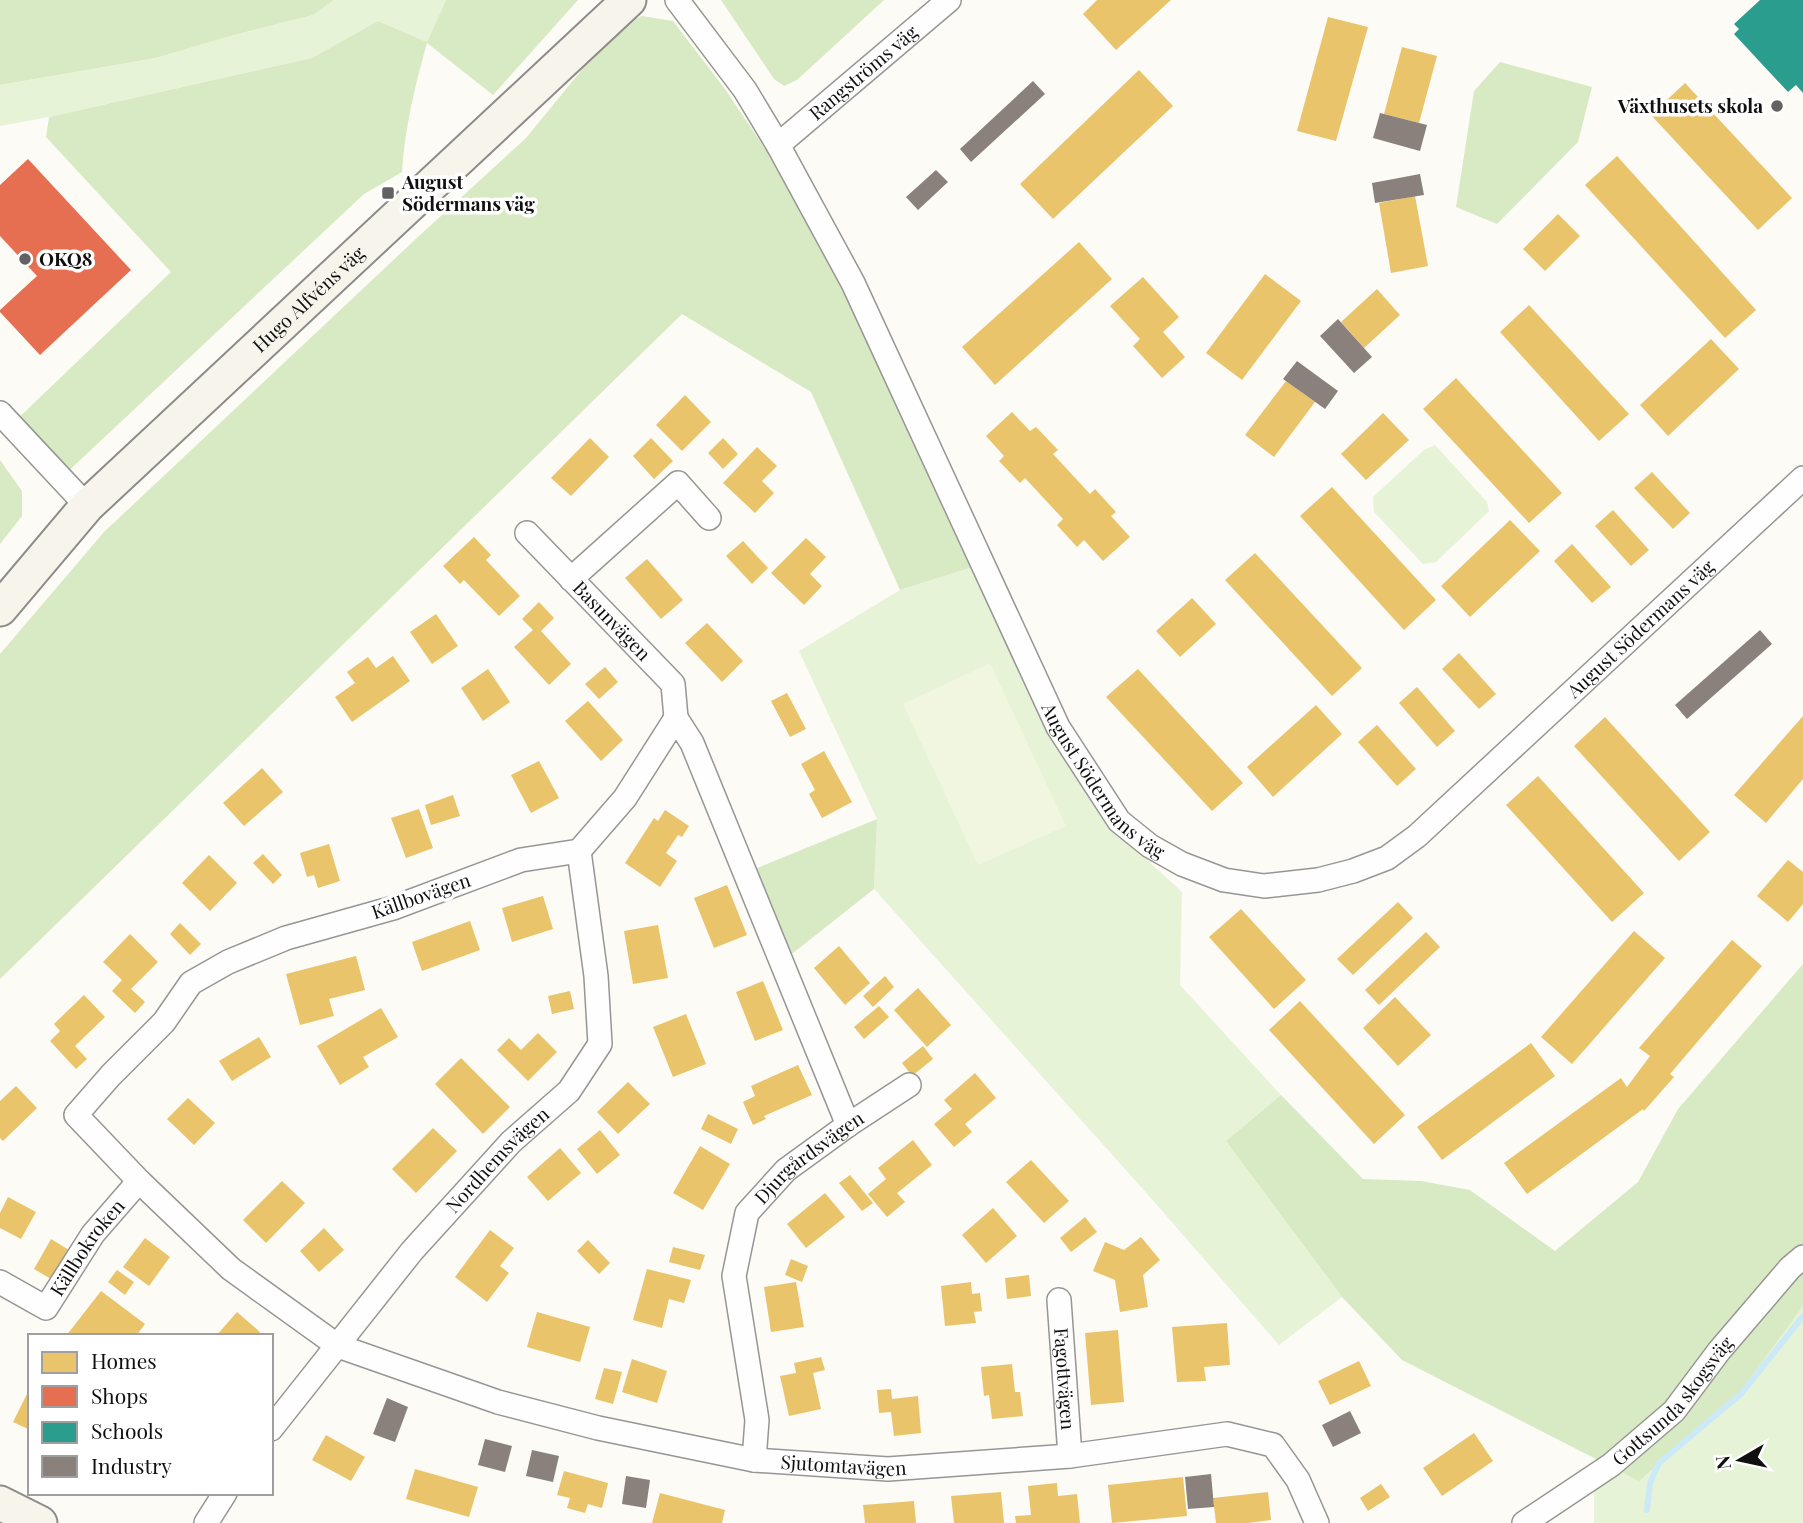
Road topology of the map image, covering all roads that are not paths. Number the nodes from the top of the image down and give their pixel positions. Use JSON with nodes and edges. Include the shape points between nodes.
{"nodes":[{"id":1,"x":629,"y":0,"type":"edge"},
{"id":2,"x":677,"y":0,"type":"edge"},
{"id":3,"x":949,"y":0,"type":"edge"},
{"id":4,"x":778,"y":145,"type":"junction"},
{"id":5,"x":0,"y":413,"type":"edge"},
{"id":6,"x":1803,"y":478,"type":"edge"},
{"id":7,"x":87,"y":506,"type":"junction"},
{"id":8,"x":709,"y":518,"type":"dead end"},
{"id":9,"x":527,"y":533,"type":"dead end"},
{"id":10,"x":571,"y":579,"type":"junction"},
{"id":11,"x":0,"y":609,"type":"edge"},
{"id":12,"x":676,"y":718,"type":"junction"},
{"id":13,"x":579,"y":850,"type":"junction"},
{"id":14,"x":909,"y":1085,"type":"dead end"},
{"id":15,"x":848,"y":1125,"type":"junction"},
{"id":16,"x":139,"y":1181,"type":"junction"},
{"id":17,"x":1803,"y":1257,"type":"edge"},
{"id":18,"x":0,"y":1282,"type":"edge"},
{"id":19,"x":1059,"y":1300,"type":"dead end"},
{"id":20,"x":338,"y":1346,"type":"junction"},
{"id":21,"x":273,"y":1427,"type":"edge"},
{"id":22,"x":1070,"y":1457,"type":"junction"},
{"id":23,"x":754,"y":1460,"type":"junction"},
{"id":24,"x":224,"y":1495,"type":"edge"},
{"id":25,"x":0,"y":1503,"type":"edge"},
{"id":26,"x":40,"y":1523,"type":"edge"},
{"id":27,"x":206,"y":1523,"type":"edge"},
{"id":28,"x":1317,"y":1523,"type":"edge"},
{"id":29,"x":1524,"y":1523,"type":"edge"}],
"edges":[{"from":1,"to":7,"type":"street","name":"Hugo Alfvéns väg"},
{"from":2,"to":4,"type":"street","name":"August Södermans väg","via":[[745,90]]},
{"from":3,"to":4,"type":"street","name":"Rangströms väg"},
{"from":4,"to":6,"type":"street","name":"August Södermans väg","via":[[853,283],[1058,727],[1119,821],[1171,858],[1224,880],[1264,886],[1318,880],[1387,858]]},
{"from":5,"to":7,"type":"street"},
{"from":7,"to":11,"type":"street","name":"Hugo Alfvéns väg"},
{"from":8,"to":10,"type":"street","via":[[678,483]]},
{"from":9,"to":10,"type":"street","name":"Basunvägen"},
{"from":10,"to":12,"type":"street","name":"Basunvägen","via":[[673,684]]},
{"from":12,"to":13,"type":"street","via":[[625,798]]},
{"from":12,"to":15,"type":"street","via":[[692,743]]},
{"from":13,"to":16,"type":"street","name":"Källbovägen","via":[[521,860],[394,908],[286,938],[228,961],[191,983],[164,1022],[76,1115]]},
{"from":13,"to":20,"type":"street","name":"Nordhemsvägen","via":[[600,1044],[569,1091],[511,1142],[412,1251]]},
{"from":14,"to":15,"type":"street","name":"Djurgårdsvägen"},
{"from":15,"to":23,"type":"street","name":"Djurgårdsvägen","via":[[786,1170],[747,1213],[734,1276],[757,1420]]},
{"from":16,"to":18,"type":"street","name":"Källbokroken","via":[[93,1234],[46,1308]]},
{"from":16,"to":20,"type":"street","name":"Källbovägen","via":[[231,1269]]},
{"from":17,"to":29,"type":"street","name":"Gottsunda skogsväg","via":[[1719,1351],[1674,1411],[1611,1465]]},
{"from":19,"to":22,"type":"street","name":"Fagottvägen"},
{"from":20,"to":21,"type":"street","name":"Nordhemsvägen"},
{"from":20,"to":23,"type":"street","name":"Sjutomtavägen","via":[[498,1402]]},
{"from":22,"to":23,"type":"street","name":"Sjutomtavägen","via":[[888,1469]]},
{"from":22,"to":28,"type":"street","name":"Sjutomtavägen","via":[[1227,1434],[1273,1445],[1298,1480]]},
{"from":24,"to":27,"type":"street"},
{"from":25,"to":26,"type":"street"}]}
